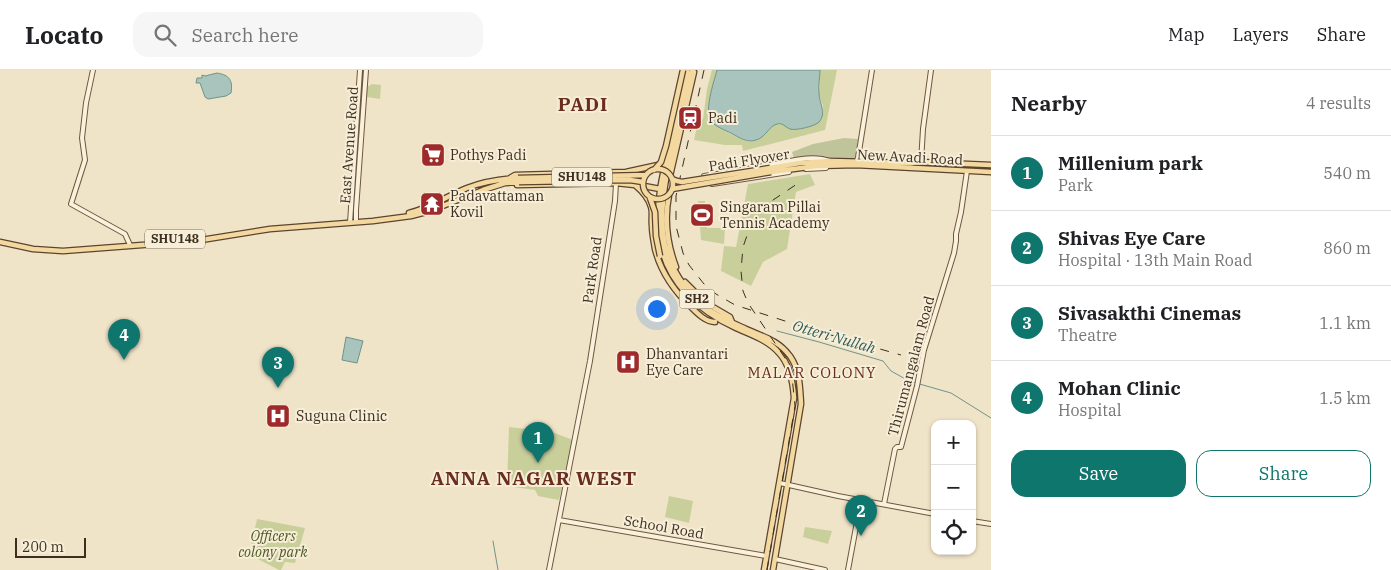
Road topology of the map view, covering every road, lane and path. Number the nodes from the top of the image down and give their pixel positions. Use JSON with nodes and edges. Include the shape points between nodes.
{"nodes":[{"id":1,"x":93,"y":70,"type":"edge"},
{"id":2,"x":360,"y":70,"type":"edge"},
{"id":3,"x":366,"y":70,"type":"edge"},
{"id":4,"x":685,"y":70,"type":"edge"},
{"id":5,"x":872,"y":70,"type":"edge"},
{"id":6,"x":932,"y":70,"type":"edge"},
{"id":7,"x":693,"y":72,"type":"edge"},
{"id":8,"x":666,"y":162,"type":"junction"},
{"id":9,"x":921,"y":162,"type":"junction"},
{"id":10,"x":825,"y":163,"type":"junction"},
{"id":11,"x":857,"y":163,"type":"junction"},
{"id":12,"x":991,"y":165,"type":"edge"},
{"id":13,"x":654,"y":170,"type":"junction"},
{"id":14,"x":967,"y":170,"type":"junction"},
{"id":15,"x":626,"y":172,"type":"junction"},
{"id":16,"x":991,"y":172,"type":"edge"},
{"id":17,"x":646,"y":175,"type":"junction"},
{"id":18,"x":671,"y":177,"type":"junction"},
{"id":19,"x":510,"y":180,"type":"junction"},
{"id":20,"x":519,"y":180,"type":"junction"},
{"id":21,"x":642,"y":182,"type":"junction"},
{"id":22,"x":616,"y":183,"type":"junction"},
{"id":23,"x":625,"y":183,"type":"junction"},
{"id":24,"x":635,"y":185,"type":"junction"},
{"id":25,"x":660,"y":189,"type":"junction"},
{"id":26,"x":672,"y":189,"type":"junction"},
{"id":27,"x":669,"y":195,"type":"junction"},
{"id":28,"x":650,"y":198,"type":"junction"},
{"id":29,"x":652,"y":218,"type":"junction"},
{"id":30,"x":659,"y":218,"type":"junction"},
{"id":31,"x":350,"y":221,"type":"junction"},
{"id":32,"x":356,"y":221,"type":"junction"},
{"id":33,"x":0,"y":241,"type":"edge"},
{"id":34,"x":130,"y":244,"type":"junction"},
{"id":35,"x":713,"y":321,"type":"junction"},
{"id":36,"x":722,"y":321,"type":"junction"},
{"id":37,"x":732,"y":322,"type":"junction"},
{"id":38,"x":780,"y":483,"type":"junction"},
{"id":39,"x":787,"y":484,"type":"junction"},
{"id":40,"x":861,"y":500,"type":"junction"},
{"id":41,"x":884,"y":504,"type":"junction"},
{"id":42,"x":931,"y":513,"type":"edge"},
{"id":43,"x":560,"y":520,"type":"junction"},
{"id":44,"x":976,"y":522,"type":"edge"},
{"id":45,"x":991,"y":524,"type":"edge"},
{"id":46,"x":766,"y":556,"type":"junction"},
{"id":47,"x":775,"y":559,"type":"junction"},
{"id":48,"x":550,"y":570,"type":"edge"},
{"id":49,"x":764,"y":570,"type":"edge"},
{"id":50,"x":773,"y":570,"type":"edge"},
{"id":51,"x":825,"y":570,"type":"edge"},
{"id":52,"x":848,"y":570,"type":"edge"}],
"edges":[{"from":1,"to":34,"type":"street","via":[[82,138],[85,160],[72,204],[125,234]]},
{"from":2,"to":31,"type":"street","name":"East Avenue Road"},
{"from":3,"to":32,"type":"street","name":"East Avenue Road"},
{"from":4,"to":8,"type":"main road","number":"SH2"},
{"from":4,"to":13,"type":"main road","bridge":true,"via":[[666,146],[661,162]]},
{"from":5,"to":11,"type":"street"},
{"from":6,"to":9,"type":"street"},
{"from":7,"to":18,"type":"main road"},
{"from":7,"to":37,"type":"main road","number":"SH2","via":[[670,158],[663,235],[669,259],[687,288],[711,311]]},
{"from":8,"to":15,"type":"main road"},
{"from":8,"to":25,"type":"main road","number":"SH2"},
{"from":9,"to":11,"type":"main road","name":"New Avadi Road"},
{"from":9,"to":12,"type":"main road","name":"New Avadi Road"},
{"from":10,"to":10,"type":"street","via":[[826,168],[693,187],[692,179],[793,160],[824,158]]},
{"from":10,"to":11,"type":"main road","name":"New Avadi Road"},
{"from":10,"to":18,"type":"main road","name":"Padi Flyover","bridge":true,"via":[[800,163],[682,182]]},
{"from":10,"to":26,"type":"main road","name":"Padi Flyover","bridge":true},
{"from":11,"to":14,"type":"main road","name":"New Avadi Road"},
{"from":13,"to":17,"type":"main road","bridge":true},
{"from":13,"to":18,"type":"main road","name":"Padi Flyover","bridge":true,"via":[[665,171]]},
{"from":14,"to":16,"type":"main road","name":"New Avadi Road"},
{"from":14,"to":41,"type":"street","name":"Thirumangalam Road","via":[[954,253],[924,350],[901,447],[895,450]]},
{"from":15,"to":19,"type":"main road","via":[[515,174]]},
{"from":15,"to":23,"type":"main road"},
{"from":17,"to":20,"type":"main road","number":"SHU148","bridge":true},
{"from":17,"to":21,"type":"main road","bridge":true},
{"from":18,"to":26,"type":"main road","bridge":true},
{"from":19,"to":20,"type":"main road","number":"SHU148"},
{"from":19,"to":22,"type":"main road","via":[[515,185]]},
{"from":19,"to":32,"type":"main road","number":"SHU148","via":[[430,211],[392,219]]},
{"from":20,"to":21,"type":"main road","number":"SHU148","bridge":true},
{"from":21,"to":28,"type":"main road","bridge":true},
{"from":22,"to":23,"type":"main road"},
{"from":22,"to":43,"type":"street","name":"Park Road","via":[[590,361]]},
{"from":23,"to":24,"type":"main road"},
{"from":24,"to":25,"type":"main road"},
{"from":24,"to":29,"type":"main road","via":[[652,208]]},
{"from":25,"to":30,"type":"main road","number":"SH2"},
{"from":26,"to":27,"type":"main road","bridge":true},
{"from":27,"to":28,"type":"main road","bridge":true,"via":[[660,200]]},
{"from":27,"to":37,"type":"main road","via":[[667,236],[677,270],[698,296],[730,317]]},
{"from":28,"to":35,"type":"main road","bridge":true,"via":[[655,212],[658,248],[666,272],[688,301]]},
{"from":29,"to":30,"type":"main road"},
{"from":29,"to":35,"type":"main road","via":[[656,250],[666,277],[683,300],[704,318]]},
{"from":30,"to":36,"type":"main road","number":"SH2","via":[[663,252],[680,286],[704,310]]},
{"from":31,"to":32,"type":"main road","number":"SHU148"},
{"from":31,"to":34,"type":"main road","number":"SHU148","via":[[269,226]]},
{"from":33,"to":34,"type":"main road","number":"SHU148","via":[[62,248]]},
{"from":35,"to":36,"type":"main road"},
{"from":36,"to":38,"type":"main road","number":"SH2","via":[[771,345],[788,367],[794,398]]},
{"from":37,"to":39,"type":"main road","number":"SH2","via":[[783,347],[797,371],[801,404]]},
{"from":38,"to":39,"type":"street"},
{"from":38,"to":46,"type":"main road","number":"SH2"},
{"from":39,"to":40,"type":"street"},
{"from":39,"to":47,"type":"main road","number":"SH2"},
{"from":40,"to":41,"type":"street"},
{"from":40,"to":52,"type":"street"},
{"from":41,"to":42,"type":"street"},
{"from":43,"to":46,"type":"street","name":"School Road"},
{"from":43,"to":48,"type":"street","name":"Park Road"},
{"from":44,"to":45,"type":"street"},
{"from":46,"to":49,"type":"main road","number":"SH2"},
{"from":47,"to":50,"type":"main road","number":"SH2"},
{"from":47,"to":51,"type":"street"}]}
